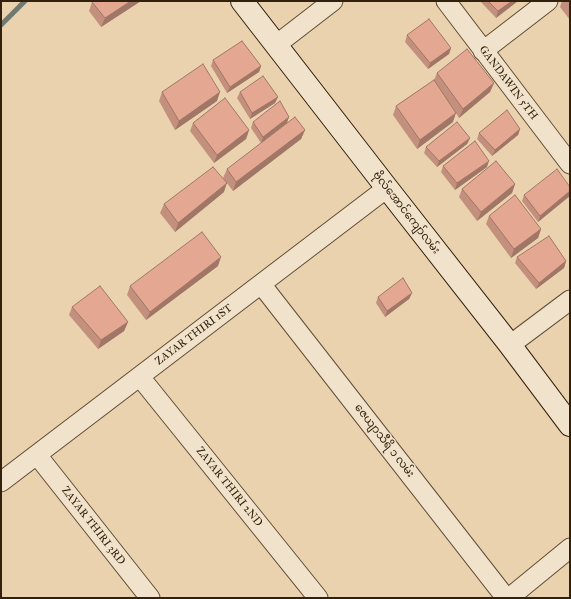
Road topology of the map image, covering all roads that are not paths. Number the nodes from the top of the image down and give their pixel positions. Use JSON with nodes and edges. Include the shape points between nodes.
{"nodes":[{"id":1,"x":242,"y":1,"type":"edge"},
{"id":2,"x":333,"y":1,"type":"edge"},
{"id":3,"x":446,"y":1,"type":"edge"},
{"id":4,"x":548,"y":1,"type":"edge"},
{"id":5,"x":276,"y":45,"type":"junction"},
{"id":6,"x":483,"y":51,"type":"junction"},
{"id":7,"x":570,"y":164,"type":"edge"},
{"id":8,"x":386,"y":188,"type":"junction"},
{"id":9,"x":261,"y":284,"type":"junction"},
{"id":10,"x":570,"y":300,"type":"edge"},
{"id":11,"x":510,"y":345,"type":"junction"},
{"id":12,"x":140,"y":377,"type":"junction"},
{"id":13,"x":570,"y":425,"type":"edge"},
{"id":14,"x":37,"y":455,"type":"junction"},
{"id":15,"x":1,"y":482,"type":"edge"},
{"id":16,"x":570,"y":548,"type":"edge"},
{"id":17,"x":150,"y":598,"type":"edge"},
{"id":18,"x":318,"y":598,"type":"edge"},
{"id":19,"x":507,"y":598,"type":"edge"}],
"edges":[{"from":1,"to":5,"type":"street","name":"ဗိုလ်အောင်ကျော်လမ်း"},
{"from":2,"to":5,"type":"street"},
{"from":3,"to":6,"type":"street","name":"GANDAWIN 5TH"},
{"from":4,"to":6,"type":"street"},
{"from":5,"to":8,"type":"street","name":"ဗိုလ်အောင်ကျော်လမ်း"},
{"from":6,"to":7,"type":"street","name":"GANDAWIN 5TH"},
{"from":8,"to":9,"type":"street","name":"ZAYAR THIRI 1ST"},
{"from":8,"to":11,"type":"street","name":"ဗိုလ်အောင်ကျော်လမ်း"},
{"from":9,"to":12,"type":"street","name":"ZAYAR THIRI 1ST"},
{"from":9,"to":19,"type":"street","name":"ဇေယျာသီရိ ၁ လမ်း"},
{"from":10,"to":11,"type":"street"},
{"from":11,"to":13,"type":"street","name":"ဗိုလ်အောင်ကျော်လမ်း"},
{"from":12,"to":14,"type":"street","name":"ZAYAR THIRI 1ST"},
{"from":12,"to":18,"type":"street","name":"ZAYAR THIRI 2ND"},
{"from":14,"to":15,"type":"street","name":"ZAYAR THIRI 1ST"},
{"from":14,"to":17,"type":"street","name":"ZAYAR THIRI 3RD"},
{"from":16,"to":19,"type":"street"}]}
